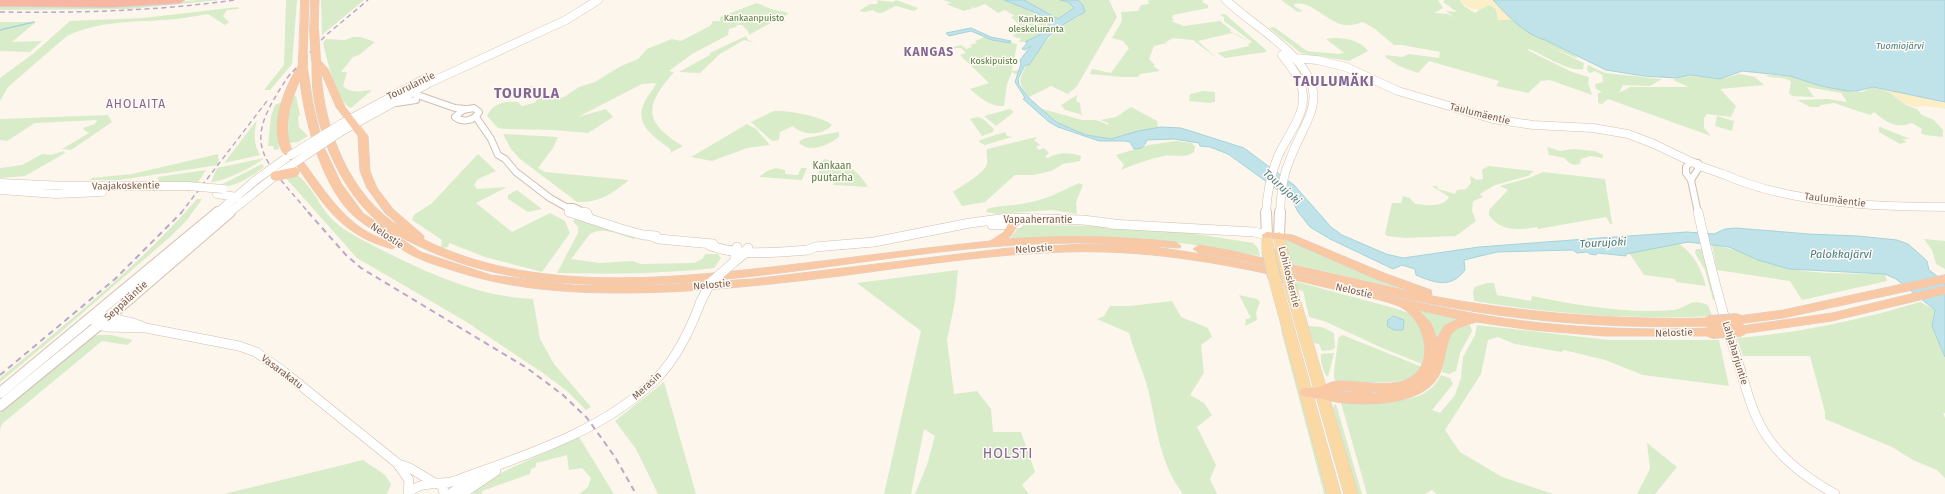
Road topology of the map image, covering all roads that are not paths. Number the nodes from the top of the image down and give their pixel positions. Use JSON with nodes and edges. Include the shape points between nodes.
{"nodes":[{"id":1,"x":76,"y":0,"type":"edge"},
{"id":2,"x":130,"y":0,"type":"edge"},
{"id":3,"x":180,"y":0,"type":"edge"},
{"id":4,"x":304,"y":0,"type":"edge"},
{"id":5,"x":315,"y":0,"type":"edge"},
{"id":6,"x":591,"y":0,"type":"edge"},
{"id":7,"x":598,"y":0,"type":"edge"},
{"id":8,"x":1220,"y":0,"type":"edge"},
{"id":9,"x":1226,"y":0,"type":"edge"},
{"id":10,"x":0,"y":3,"type":"edge"},
{"id":11,"x":93,"y":4,"type":"junction"},
{"id":12,"x":1291,"y":59,"type":"junction"},
{"id":13,"x":316,"y":61,"type":"junction"},
{"id":14,"x":303,"y":66,"type":"junction"},
{"id":15,"x":407,"y":93,"type":"junction"},
{"id":16,"x":416,"y":100,"type":"junction"},
{"id":17,"x":389,"y":105,"type":"junction"},
{"id":18,"x":465,"y":109,"type":"junction"},
{"id":19,"x":456,"y":114,"type":"junction"},
{"id":20,"x":476,"y":117,"type":"junction"},
{"id":21,"x":467,"y":120,"type":"junction"},
{"id":22,"x":351,"y":121,"type":"junction"},
{"id":23,"x":481,"y":126,"type":"junction"},
{"id":24,"x":1696,"y":164,"type":"junction"},
{"id":25,"x":298,"y":165,"type":"junction"},
{"id":26,"x":275,"y":176,"type":"joint"},
{"id":27,"x":0,"y":183,"type":"edge"},
{"id":28,"x":259,"y":183,"type":"junction"},
{"id":29,"x":185,"y":188,"type":"junction"},
{"id":30,"x":0,"y":190,"type":"edge"},
{"id":31,"x":243,"y":195,"type":"junction"},
{"id":32,"x":1945,"y":207,"type":"edge"},
{"id":33,"x":1024,"y":219,"type":"junction"},
{"id":34,"x":1013,"y":224,"type":"junction"},
{"id":35,"x":1115,"y":224,"type":"junction"},
{"id":36,"x":962,"y":226,"type":"junction"},
{"id":37,"x":1266,"y":235,"type":"junction"},
{"id":38,"x":1279,"y":236,"type":"junction"},
{"id":39,"x":993,"y":244,"type":"junction"},
{"id":40,"x":428,"y":246,"type":"junction"},
{"id":41,"x":404,"y":247,"type":"junction"},
{"id":42,"x":737,"y":248,"type":"junction"},
{"id":43,"x":747,"y":249,"type":"junction"},
{"id":44,"x":734,"y":262,"type":"junction"},
{"id":45,"x":1945,"y":279,"type":"edge"},
{"id":46,"x":1945,"y":290,"type":"edge"},
{"id":47,"x":1402,"y":302,"type":"junction"},
{"id":48,"x":1449,"y":304,"type":"junction"},
{"id":49,"x":108,"y":317,"type":"junction"},
{"id":50,"x":1479,"y":317,"type":"junction"},
{"id":51,"x":98,"y":320,"type":"junction"},
{"id":52,"x":1739,"y":325,"type":"junction"},
{"id":53,"x":1710,"y":327,"type":"junction"},
{"id":54,"x":146,"y":328,"type":"junction"},
{"id":55,"x":1306,"y":392,"type":"junction"},
{"id":56,"x":1321,"y":392,"type":"junction"},
{"id":57,"x":0,"y":394,"type":"edge"},
{"id":58,"x":0,"y":406,"type":"edge"},
{"id":59,"x":513,"y":459,"type":"junction"},
{"id":60,"x":397,"y":463,"type":"junction"},
{"id":61,"x":485,"y":471,"type":"junction"},
{"id":62,"x":435,"y":482,"type":"junction"},
{"id":63,"x":407,"y":493,"type":"edge"},
{"id":64,"x":444,"y":494,"type":"edge"},
{"id":65,"x":450,"y":494,"type":"edge"},
{"id":66,"x":462,"y":494,"type":"edge"},
{"id":67,"x":1334,"y":494,"type":"edge"},
{"id":68,"x":1351,"y":494,"type":"edge"},
{"id":69,"x":1835,"y":494,"type":"edge"}],
"edges":[{"from":1,"to":10,"type":"highway"},
{"from":2,"to":11,"type":"highway"},
{"from":3,"to":11,"type":"highway","via":[[141,4]]},
{"from":4,"to":14,"type":"highway","name":"Nelostie","bridge":true},
{"from":5,"to":13,"type":"highway","name":"Nelostie","bridge":true},
{"from":6,"to":15,"type":"main road","name":"Tourulantie","via":[[549,25],[453,66]]},
{"from":7,"to":15,"type":"main road","name":"Tourulantie","via":[[566,20]]},
{"from":8,"to":12,"type":"main road","name":"Lohikoskentie","via":[[1226,8]]},
{"from":9,"to":12,"type":"main road","name":"Lohikoskentie"},
{"from":10,"to":11,"type":"highway"},
{"from":12,"to":24,"type":"main road","name":"Taulumäentie","via":[[1323,62],[1356,70],[1404,93],[1493,119],[1526,124],[1606,129],[1628,134]]},
{"from":12,"to":37,"type":"main road","name":"Lohikoskentie","via":[[1302,87],[1303,110],[1278,156],[1267,195]]},
{"from":12,"to":38,"type":"main road","name":"Lohikoskentie","via":[[1309,78],[1314,91],[1315,106],[1288,164],[1280,205]]},
{"from":13,"to":22,"type":"highway","via":[[324,68],[341,107]]},
{"from":13,"to":40,"type":"highway","name":"Nelostie","via":[[318,98],[322,115],[347,176],[376,214],[397,230]]},
{"from":14,"to":25,"type":"highway","via":[[293,82],[284,117],[283,135],[285,148]]},
{"from":14,"to":41,"type":"highway","name":"Nelostie","via":[[310,119],[335,181],[361,217]]},
{"from":15,"to":16,"type":"street"},
{"from":15,"to":17,"type":"main road","name":"Tourulantie"},
{"from":15,"to":18,"type":"street"},
{"from":15,"to":22,"type":"main road","name":"Tourulantie"},
{"from":16,"to":17,"type":"street"},
{"from":16,"to":19,"type":"street"},
{"from":17,"to":22,"type":"main road","name":"Tourulantie"},
{"from":18,"to":19,"type":"street"},
{"from":18,"to":20,"type":"street","name":"Vapaaherrantie","via":[[478,110],[479,114]]},
{"from":19,"to":21,"type":"street","via":[[458,120]]},
{"from":20,"to":21,"type":"street"},
{"from":20,"to":23,"type":"street","name":"Vapaaherrantie","via":[[482,123]]},
{"from":21,"to":23,"type":"street"},
{"from":22,"to":25,"type":"main road","name":"Tourulantie","bridge":true},
{"from":22,"to":40,"type":"highway","via":[[363,136],[365,171],[372,188],[389,211]]},
{"from":23,"to":42,"type":"street","name":"Vapaaherrantie","via":[[497,148],[498,155],[526,181],[575,214],[659,239],[714,248]]},
{"from":24,"to":32,"type":"main road","name":"Taulumäentie","via":[[1728,176],[1806,197],[1856,203]]},
{"from":24,"to":69,"type":"street","name":"Lahjaharjuntie","via":[[1691,180],[1701,226],[1722,312],[1752,407],[1769,438],[1787,458]]},
{"from":25,"to":26,"type":"highway","bridge":true},
{"from":25,"to":28,"type":"main road","name":"Tourulantie","bridge":true},
{"from":25,"to":41,"type":"highway","via":[[326,203],[350,225],[381,242]]},
{"from":26,"to":28,"type":"main road","name":"Tourulantie"},
{"from":27,"to":29,"type":"main road","name":"Vaajakoskentie"},
{"from":28,"to":31,"type":"main road","name":"Tourulantie"},
{"from":29,"to":30,"type":"main road","name":"Vaajakoskentie","via":[[56,194]]},
{"from":29,"to":31,"type":"main road","name":"Vaajakoskentie"},
{"from":31,"to":49,"type":"main road","name":"Seppäläntie"},
{"from":31,"to":51,"type":"main road","name":"Seppäläntie"},
{"from":33,"to":34,"type":"highway"},
{"from":33,"to":35,"type":"street","name":"Vapaaherrantie","via":[[1083,220]]},
{"from":33,"to":36,"type":"street","name":"Vapaaherrantie","via":[[993,220]]},
{"from":34,"to":35,"type":"street","name":"Vapaaherrantie"},
{"from":34,"to":36,"type":"street","name":"Vapaaherrantie"},
{"from":34,"to":39,"type":"highway","via":[[1008,234]]},
{"from":35,"to":37,"type":"street","name":"Vapaaherrantie","via":[[1200,229],[1253,237]]},
{"from":36,"to":43,"type":"street","name":"Vapaaherrantie","via":[[874,242],[798,251]]},
{"from":37,"to":38,"type":"highway"},
{"from":37,"to":55,"type":"main road","name":"Lohikoskentie","bridge":true,"via":[[1276,285]]},
{"from":38,"to":48,"type":"highway","via":[[1303,242],[1372,273],[1429,293]]},
{"from":38,"to":56,"type":"main road","name":"Lohikoskentie","bridge":true},
{"from":39,"to":40,"type":"highway","name":"Nelostie","via":[[773,271],[640,281],[543,278],[477,265]]},
{"from":39,"to":48,"type":"highway","name":"Nelostie","via":[[1080,239],[1164,244],[1245,257]]},
{"from":41,"to":47,"type":"highway","name":"Nelostie","via":[[430,260],[466,272],[540,287],[587,290],[692,287],[988,253],[1057,248],[1113,248],[1169,252],[1224,261]]},
{"from":42,"to":43,"type":"street","name":"Vapaaherrantie"},
{"from":42,"to":44,"type":"street"},
{"from":43,"to":44,"type":"street","name":"Merasin"},
{"from":44,"to":59,"type":"street","name":"Merasin","bridge":true,"via":[[711,282],[673,359],[658,378],[639,395],[604,418]]},
{"from":45,"to":52,"type":"highway","name":"Nelostie"},
{"from":46,"to":52,"type":"highway","name":"Nelostie","via":[[1832,317]]},
{"from":47,"to":50,"type":"highway","name":"Nelostie"},
{"from":47,"to":56,"type":"highway","via":[[1427,325],[1431,334],[1430,361],[1422,376],[1401,386],[1333,386]]},
{"from":48,"to":53,"type":"highway","name":"Nelostie","via":[[1524,316],[1588,322]]},
{"from":49,"to":51,"type":"main road","name":"Seppäläntie"},
{"from":49,"to":54,"type":"street","name":"Vasarakatu"},
{"from":50,"to":53,"type":"highway","name":"Nelostie","via":[[1591,332],[1649,334]]},
{"from":50,"to":56,"type":"highway","via":[[1448,329],[1443,335],[1435,374],[1418,390],[1394,397],[1336,397]]},
{"from":51,"to":54,"type":"street","name":"Vasarakatu","via":[[128,328]]},
{"from":51,"to":57,"type":"main road","name":"Seppäläntie","via":[[87,323]]},
{"from":51,"to":58,"type":"main road","name":"Seppäläntie"},
{"from":52,"to":53,"type":"highway","name":"Nelostie","bridge":true},
{"from":54,"to":60,"type":"street","name":"Vasarakatu","via":[[238,346],[256,352]]},
{"from":55,"to":56,"type":"highway"},
{"from":55,"to":67,"type":"main road","name":"Lohikoskentie"},
{"from":56,"to":68,"type":"main road","name":"Lohikoskentie"},
{"from":59,"to":61,"type":"street","name":"Merasin"},
{"from":59,"to":66,"type":"street","name":"Merasin"},
{"from":60,"to":62,"type":"street","name":"Vasarakatu"},
{"from":60,"to":63,"type":"street","name":"Vasarakatu","via":[[410,480],[411,487]]},
{"from":61,"to":62,"type":"street","name":"Merasin","via":[[450,483]]},
{"from":61,"to":65,"type":"street","name":"Merasin"},
{"from":62,"to":63,"type":"street","name":"Merasin","via":[[420,484]]},
{"from":62,"to":64,"type":"street","via":[[443,487]]}]}
